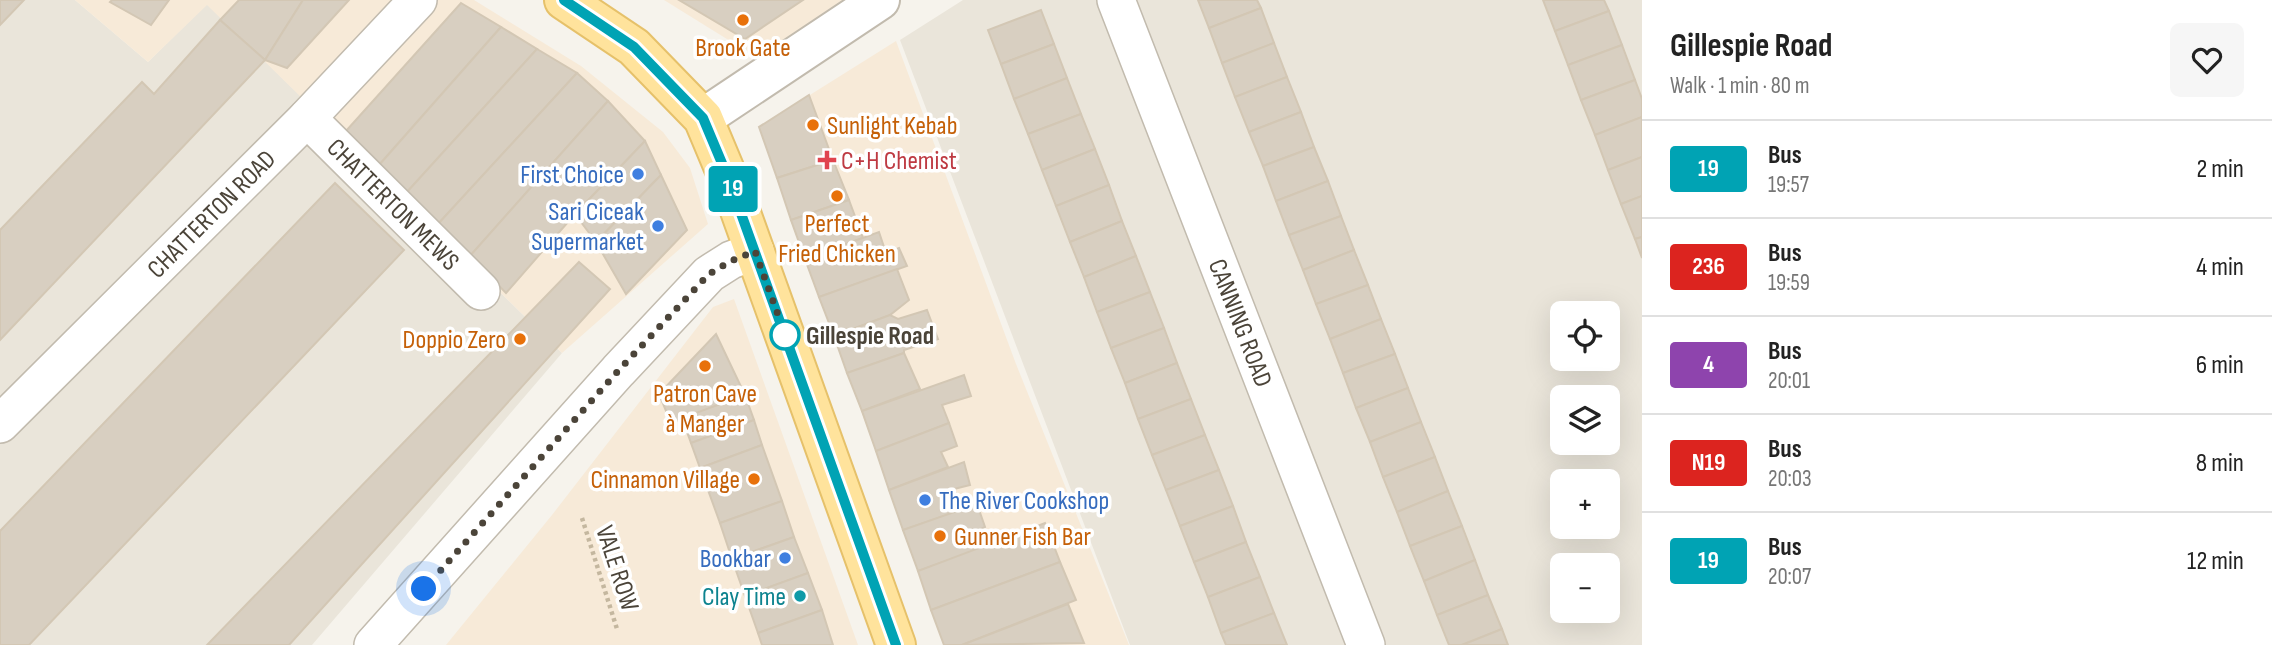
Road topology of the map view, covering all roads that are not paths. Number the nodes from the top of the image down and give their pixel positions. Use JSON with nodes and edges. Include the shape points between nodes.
{"nodes":[{"id":1,"x":418,"y":0,"type":"edge"},
{"id":2,"x":564,"y":0,"type":"edge"},
{"id":3,"x":880,"y":0,"type":"edge"},
{"id":4,"x":1116,"y":0,"type":"edge"},
{"id":5,"x":307,"y":118,"type":"junction"},
{"id":6,"x":703,"y":118,"type":"junction"},
{"id":7,"x":755,"y":251,"type":"junction"},
{"id":8,"x":481,"y":291,"type":"dead end"},
{"id":9,"x":0,"y":424,"type":"edge"},
{"id":10,"x":373,"y":645,"type":"edge"},
{"id":11,"x":896,"y":645,"type":"edge"},
{"id":12,"x":1366,"y":645,"type":"edge"}],
"edges":[{"from":1,"to":5,"type":"street","name":"CHATTERTON ROAD"},
{"from":2,"to":6,"type":"main road","via":[[634,47]]},
{"from":3,"to":6,"type":"street"},
{"from":4,"to":12,"type":"street","name":"CANNING ROAD"},
{"from":5,"to":8,"type":"street","name":"CHATTERTON MEWS"},
{"from":5,"to":9,"type":"street","name":"CHATTERTON ROAD"},
{"from":6,"to":7,"type":"main road"},
{"from":7,"to":10,"type":"street","via":[[709,274]]},
{"from":7,"to":11,"type":"main road"}]}
